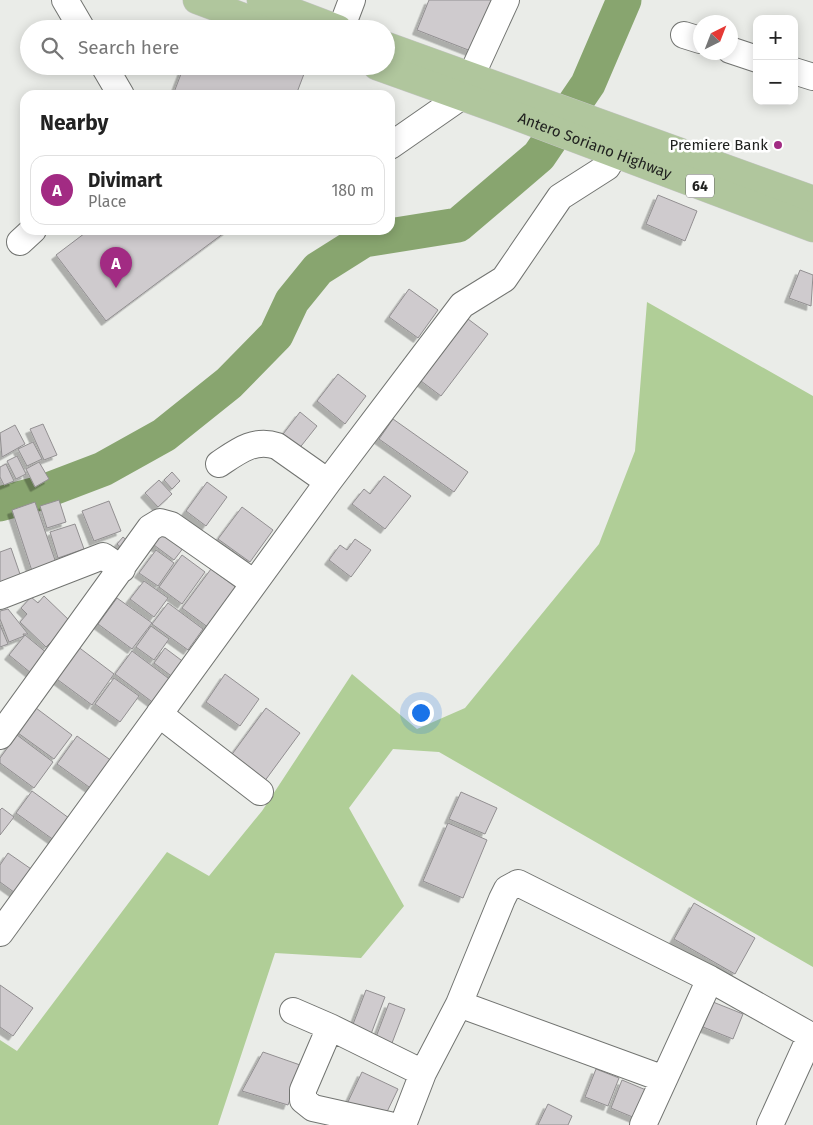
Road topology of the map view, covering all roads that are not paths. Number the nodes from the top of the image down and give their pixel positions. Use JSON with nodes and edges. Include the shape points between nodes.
{"nodes":[{"id":1,"x":65,"y":0,"type":"edge"},
{"id":2,"x":197,"y":0,"type":"edge"},
{"id":3,"x":261,"y":0,"type":"edge"},
{"id":4,"x":352,"y":0,"type":"edge"},
{"id":5,"x":506,"y":0,"type":"edge"},
{"id":6,"x":77,"y":20,"type":"edge"},
{"id":7,"x":250,"y":20,"type":"edge"},
{"id":8,"x":315,"y":20,"type":"edge"},
{"id":9,"x":344,"y":20,"type":"edge"},
{"id":10,"x":395,"y":51,"type":"edge"},
{"id":11,"x":738,"y":53,"type":"edge"},
{"id":12,"x":753,"y":58,"type":"edge"},
{"id":13,"x":395,"y":70,"type":"edge"},
{"id":14,"x":798,"y":72,"type":"edge"},
{"id":15,"x":109,"y":75,"type":"edge"},
{"id":16,"x":813,"y":77,"type":"edge"},
{"id":17,"x":467,"y":87,"type":"junction"},
{"id":18,"x":118,"y":90,"type":"edge"},
{"id":19,"x":395,"y":142,"type":"edge"},
{"id":20,"x":621,"y":144,"type":"junction"},
{"id":21,"x":813,"y":200,"type":"edge"},
{"id":22,"x":813,"y":228,"type":"edge"},
{"id":23,"x":219,"y":464,"type":"dead end"},
{"id":24,"x":328,"y":482,"type":"junction"},
{"id":25,"x":122,"y":568,"type":"junction"},
{"id":26,"x":254,"y":583,"type":"junction"},
{"id":27,"x":0,"y":596,"type":"edge"},
{"id":28,"x":159,"y":714,"type":"junction"},
{"id":29,"x":0,"y":736,"type":"edge"},
{"id":30,"x":260,"y":792,"type":"dead end"},
{"id":31,"x":0,"y":933,"type":"edge"},
{"id":32,"x":710,"y":979,"type":"junction"},
{"id":33,"x":458,"y":1004,"type":"junction"},
{"id":34,"x":293,"y":1011,"type":"dead end"},
{"id":35,"x":330,"y":1027,"type":"junction"},
{"id":36,"x":812,"y":1036,"type":"edge"},
{"id":37,"x":423,"y":1073,"type":"junction"},
{"id":38,"x":664,"y":1079,"type":"junction"},
{"id":39,"x":390,"y":1125,"type":"edge"},
{"id":40,"x":403,"y":1125,"type":"edge"},
{"id":41,"x":643,"y":1125,"type":"edge"},
{"id":42,"x":770,"y":1125,"type":"edge"}],
"edges":[{"from":1,"to":6,"type":"street"},
{"from":2,"to":7,"type":"main road"},
{"from":3,"to":8,"type":"main road"},
{"from":4,"to":9,"type":"street"},
{"from":5,"to":17,"type":"street"},
{"from":10,"to":17,"type":"main road","name":"Antero Soriano Highway","number":"64"},
{"from":11,"to":12,"type":"street"},
{"from":13,"to":17,"type":"main road","name":"Antero Soriano Highway","number":"64"},
{"from":14,"to":16,"type":"street"},
{"from":15,"to":18,"type":"street"},
{"from":17,"to":19,"type":"street"},
{"from":17,"to":20,"type":"main road","name":"Antero Soriano Highway","number":"64"},
{"from":20,"to":21,"type":"main road","name":"Antero Soriano Highway","number":"64"},
{"from":20,"to":22,"type":"main road","name":"Antero Soriano Highway","number":"64"},
{"from":20,"to":24,"type":"street","via":[[607,167],[560,197],[504,279],[462,305]]},
{"from":23,"to":24,"type":"street","via":[[257,443],[268,443]]},
{"from":24,"to":26,"type":"street"},
{"from":25,"to":26,"type":"street","via":[[150,528],[160,522],[171,525]]},
{"from":25,"to":27,"type":"street","via":[[103,556]]},
{"from":25,"to":29,"type":"street"},
{"from":26,"to":28,"type":"street"},
{"from":28,"to":30,"type":"street"},
{"from":28,"to":31,"type":"street"},
{"from":32,"to":33,"type":"street","via":[[518,883],[507,890],[502,900]]},
{"from":32,"to":36,"type":"street"},
{"from":32,"to":38,"type":"street"},
{"from":33,"to":37,"type":"street"},
{"from":33,"to":38,"type":"street"},
{"from":34,"to":35,"type":"street"},
{"from":35,"to":37,"type":"street"},
{"from":35,"to":39,"type":"street","via":[[303,1090],[304,1100],[313,1108]]},
{"from":36,"to":42,"type":"street"},
{"from":37,"to":40,"type":"street"},
{"from":38,"to":41,"type":"street"}]}
